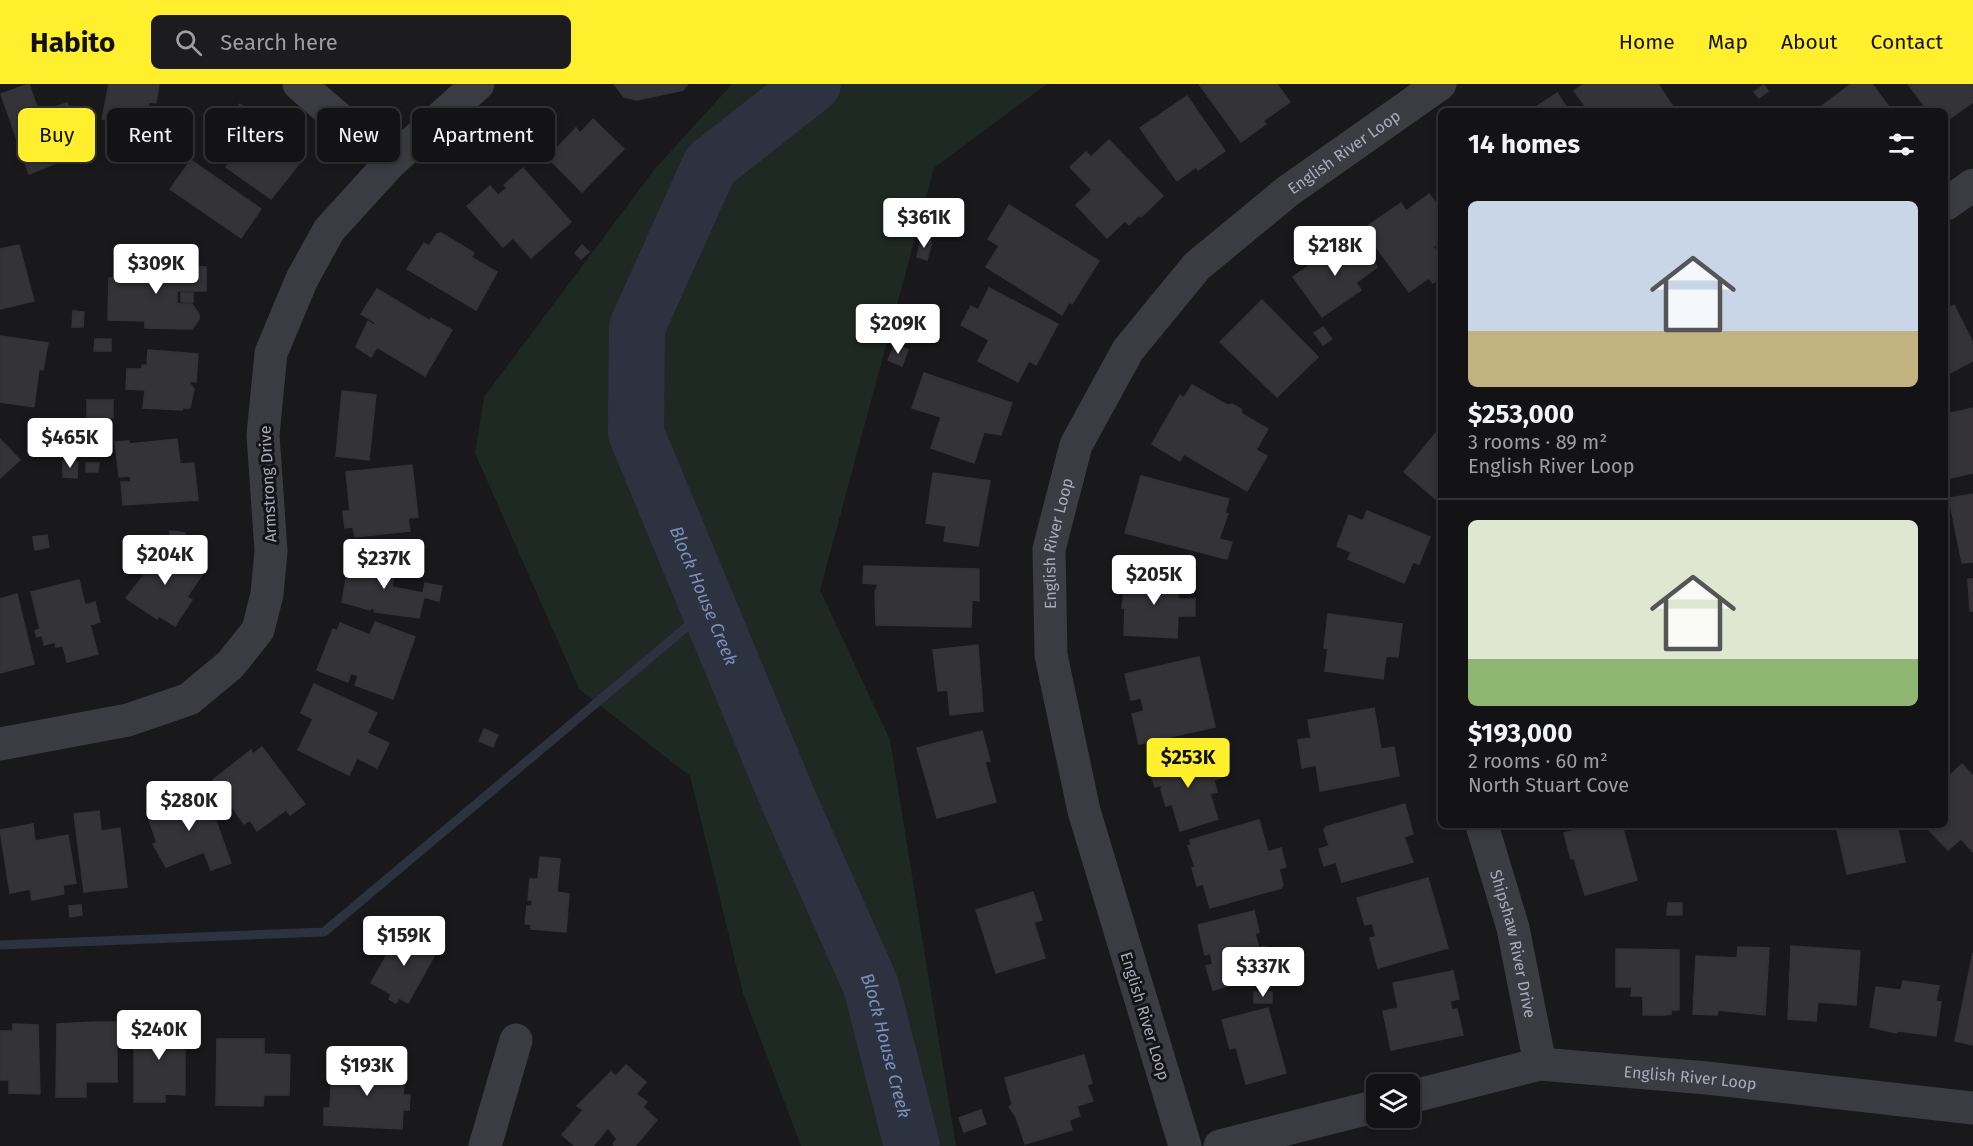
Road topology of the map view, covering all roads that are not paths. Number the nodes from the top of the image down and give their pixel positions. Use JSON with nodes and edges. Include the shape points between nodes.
{"nodes":[{"id":1,"x":298,"y":84,"type":"edge"},
{"id":2,"x":478,"y":84,"type":"edge"},
{"id":3,"x":1440,"y":84,"type":"edge"},
{"id":4,"x":390,"y":163,"type":"junction"},
{"id":5,"x":1973,"y":184,"type":"edge"},
{"id":6,"x":1948,"y":203,"type":"edge"},
{"id":7,"x":0,"y":744,"type":"edge"},
{"id":8,"x":1483,"y":828,"type":"edge"},
{"id":9,"x":516,"y":1040,"type":"dead end"},
{"id":10,"x":1540,"y":1064,"type":"junction"},
{"id":11,"x":1420,"y":1094,"type":"edge"},
{"id":12,"x":1973,"y":1108,"type":"edge"},
{"id":13,"x":1366,"y":1109,"type":"edge"},
{"id":14,"x":484,"y":1146,"type":"edge"},
{"id":15,"x":1185,"y":1146,"type":"edge"},
{"id":16,"x":1220,"y":1146,"type":"edge"}],
"edges":[{"from":1,"to":4,"type":"street"},
{"from":2,"to":4,"type":"street","name":"Armstrong Drive"},
{"from":3,"to":15,"type":"street","name":"English River Loop","via":[[1288,191],[1197,266],[1128,350],[1076,445],[1049,549],[1051,655],[1084,811]]},
{"from":4,"to":7,"type":"street","name":"Armstrong Drive","via":[[329,230],[302,279],[270,353],[263,435],[271,551],[267,594],[258,630],[230,665],[189,699],[128,720]]},
{"from":5,"to":6,"type":"street"},
{"from":8,"to":10,"type":"street","name":"Shipshaw River Drive","via":[[1513,928]]},
{"from":9,"to":14,"type":"street"},
{"from":10,"to":11,"type":"street","name":"English River Loop"},
{"from":10,"to":12,"type":"street","name":"English River Loop"},
{"from":13,"to":16,"type":"street"}]}
